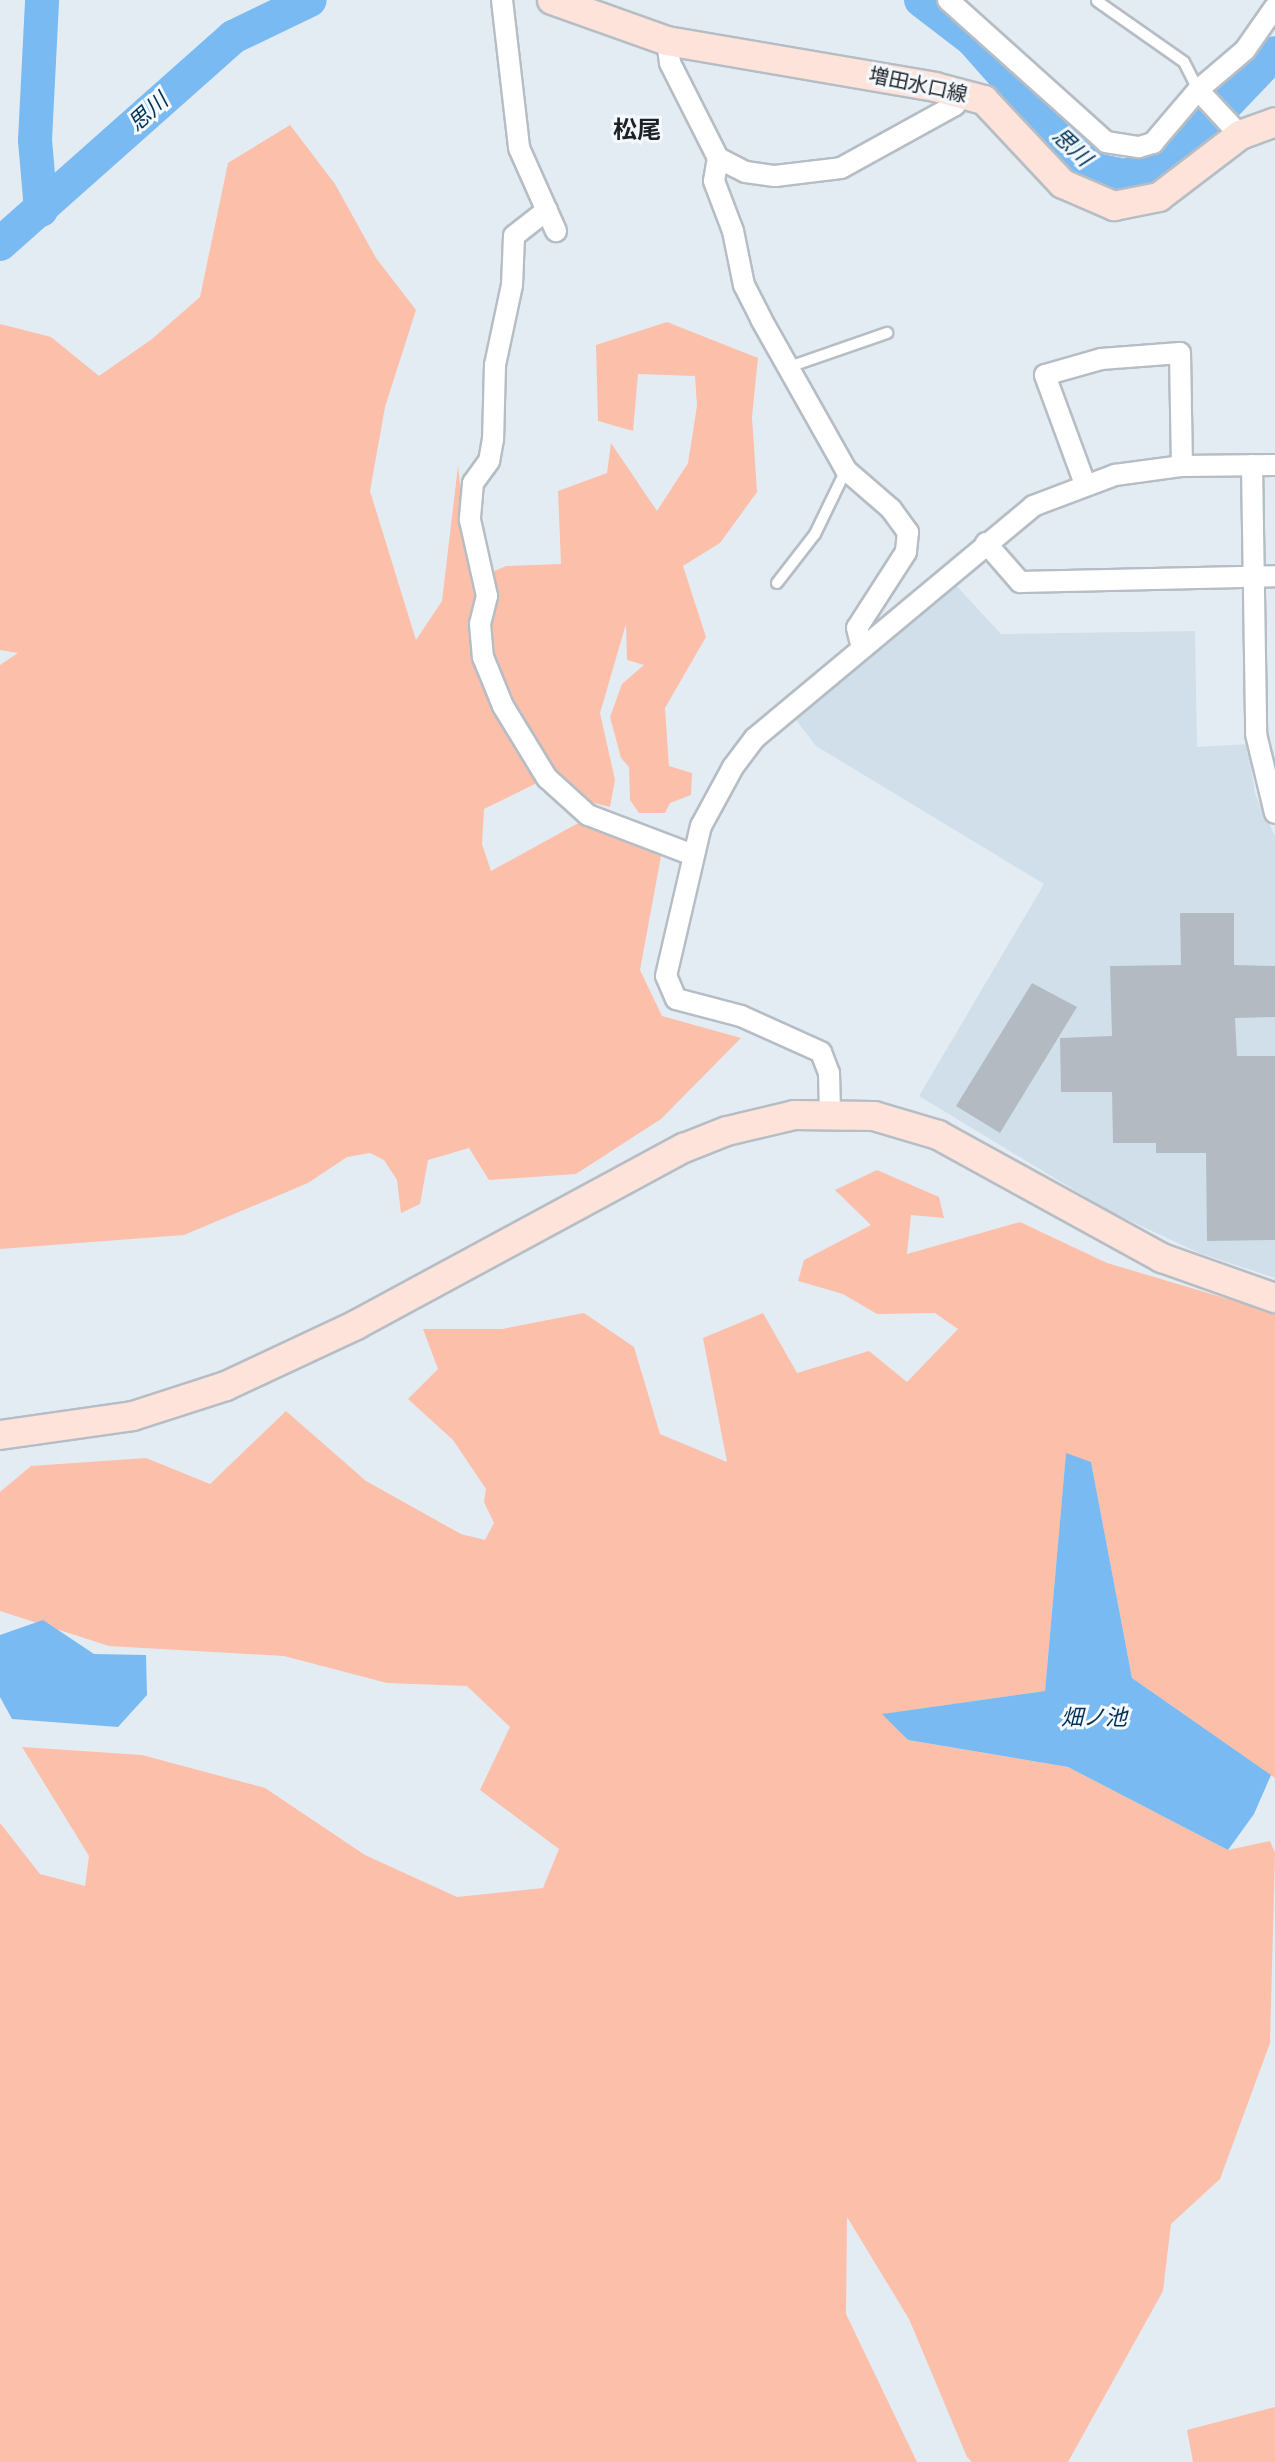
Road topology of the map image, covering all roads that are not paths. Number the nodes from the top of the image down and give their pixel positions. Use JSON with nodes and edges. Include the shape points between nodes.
{"nodes":[{"id":1,"x":502,"y":0,"type":"edge"},
{"id":2,"x":552,"y":0,"type":"edge"},
{"id":3,"x":948,"y":0,"type":"edge"},
{"id":4,"x":1097,"y":1,"type":"edge"},
{"id":5,"x":1275,"y":7,"type":"edge"},
{"id":6,"x":667,"y":41,"type":"junction"},
{"id":7,"x":960,"y":92,"type":"junction"},
{"id":8,"x":1201,"y":93,"type":"junction"},
{"id":9,"x":1275,"y":122,"type":"edge"},
{"id":10,"x":1235,"y":128,"type":"junction"},
{"id":11,"x":718,"y":158,"type":"junction"},
{"id":12,"x":547,"y":210,"type":"junction"},
{"id":13,"x":556,"y":231,"type":"dead end"},
{"id":14,"x":887,"y":333,"type":"dead end"},
{"id":15,"x":789,"y":367,"type":"junction"},
{"id":16,"x":1252,"y":465,"type":"junction"},
{"id":17,"x":1275,"y":465,"type":"edge"},
{"id":18,"x":1182,"y":466,"type":"junction"},
{"id":19,"x":846,"y":470,"type":"junction"},
{"id":20,"x":1085,"y":484,"type":"junction"},
{"id":21,"x":986,"y":543,"type":"junction"},
{"id":22,"x":1265,"y":576,"type":"edge"},
{"id":23,"x":777,"y":583,"type":"dead end"},
{"id":24,"x":862,"y":648,"type":"junction"},
{"id":25,"x":1275,"y":813,"type":"edge"},
{"id":26,"x":693,"y":855,"type":"junction"},
{"id":27,"x":830,"y":1113,"type":"junction"},
{"id":28,"x":1275,"y":1298,"type":"edge"},
{"id":29,"x":0,"y":1435,"type":"edge"}],
"edges":[{"from":1,"to":12,"type":"street","via":[[519,148]]},
{"from":2,"to":6,"type":"street","name":"増田水口線"},
{"from":3,"to":8,"type":"street","via":[[1117,146],[1153,143]]},
{"from":4,"to":8,"type":"lane","via":[[1184,62]]},
{"from":5,"to":8,"type":"street","via":[[1245,50]]},
{"from":6,"to":7,"type":"street","name":"増田水口線"},
{"from":6,"to":11,"type":"street","via":[[670,63]]},
{"from":7,"to":10,"type":"street","name":"増田水口線","via":[[998,112],[1063,184],[1114,206],[1159,197]]},
{"from":7,"to":11,"type":"street","via":[[955,105],[841,168],[775,176],[746,172]]},
{"from":8,"to":10,"type":"street"},
{"from":9,"to":10,"type":"street","name":"増田水口線"},
{"from":11,"to":15,"type":"street","via":[[714,181],[733,231],[744,285]]},
{"from":12,"to":13,"type":"street"},
{"from":12,"to":26,"type":"street","via":[[514,236],[512,285],[495,365],[493,439],[489,461],[473,483],[470,520],[487,596],[480,624],[483,657],[503,706],[547,778],[588,815]]},
{"from":14,"to":15,"type":"lane"},
{"from":15,"to":19,"type":"street"},
{"from":16,"to":17,"type":"street"},
{"from":16,"to":18,"type":"street"},
{"from":16,"to":22,"type":"street"},
{"from":18,"to":20,"type":"street"},
{"from":18,"to":20,"type":"street","via":[[1180,353],[1101,359],[1045,375]]},
{"from":19,"to":23,"type":"lane","via":[[815,534]]},
{"from":19,"to":24,"type":"street","via":[[891,509],[908,532],[906,552],[857,628]]},
{"from":20,"to":21,"type":"street","via":[[1033,506]]},
{"from":21,"to":22,"type":"street","via":[[1020,582]]},
{"from":21,"to":24,"type":"street"},
{"from":22,"to":25,"type":"street","via":[[1256,734]]},
{"from":24,"to":26,"type":"street","via":[[755,738],[716,797]]},
{"from":26,"to":27,"type":"street","via":[[666,976],[676,999],[741,1016],[821,1052],[829,1073]]},
{"from":27,"to":28,"type":"street","via":[[874,1116],[938,1135],[1162,1258]]},
{"from":27,"to":29,"type":"street","via":[[776,1118],[684,1148],[356,1325],[226,1386],[133,1416]]}]}
